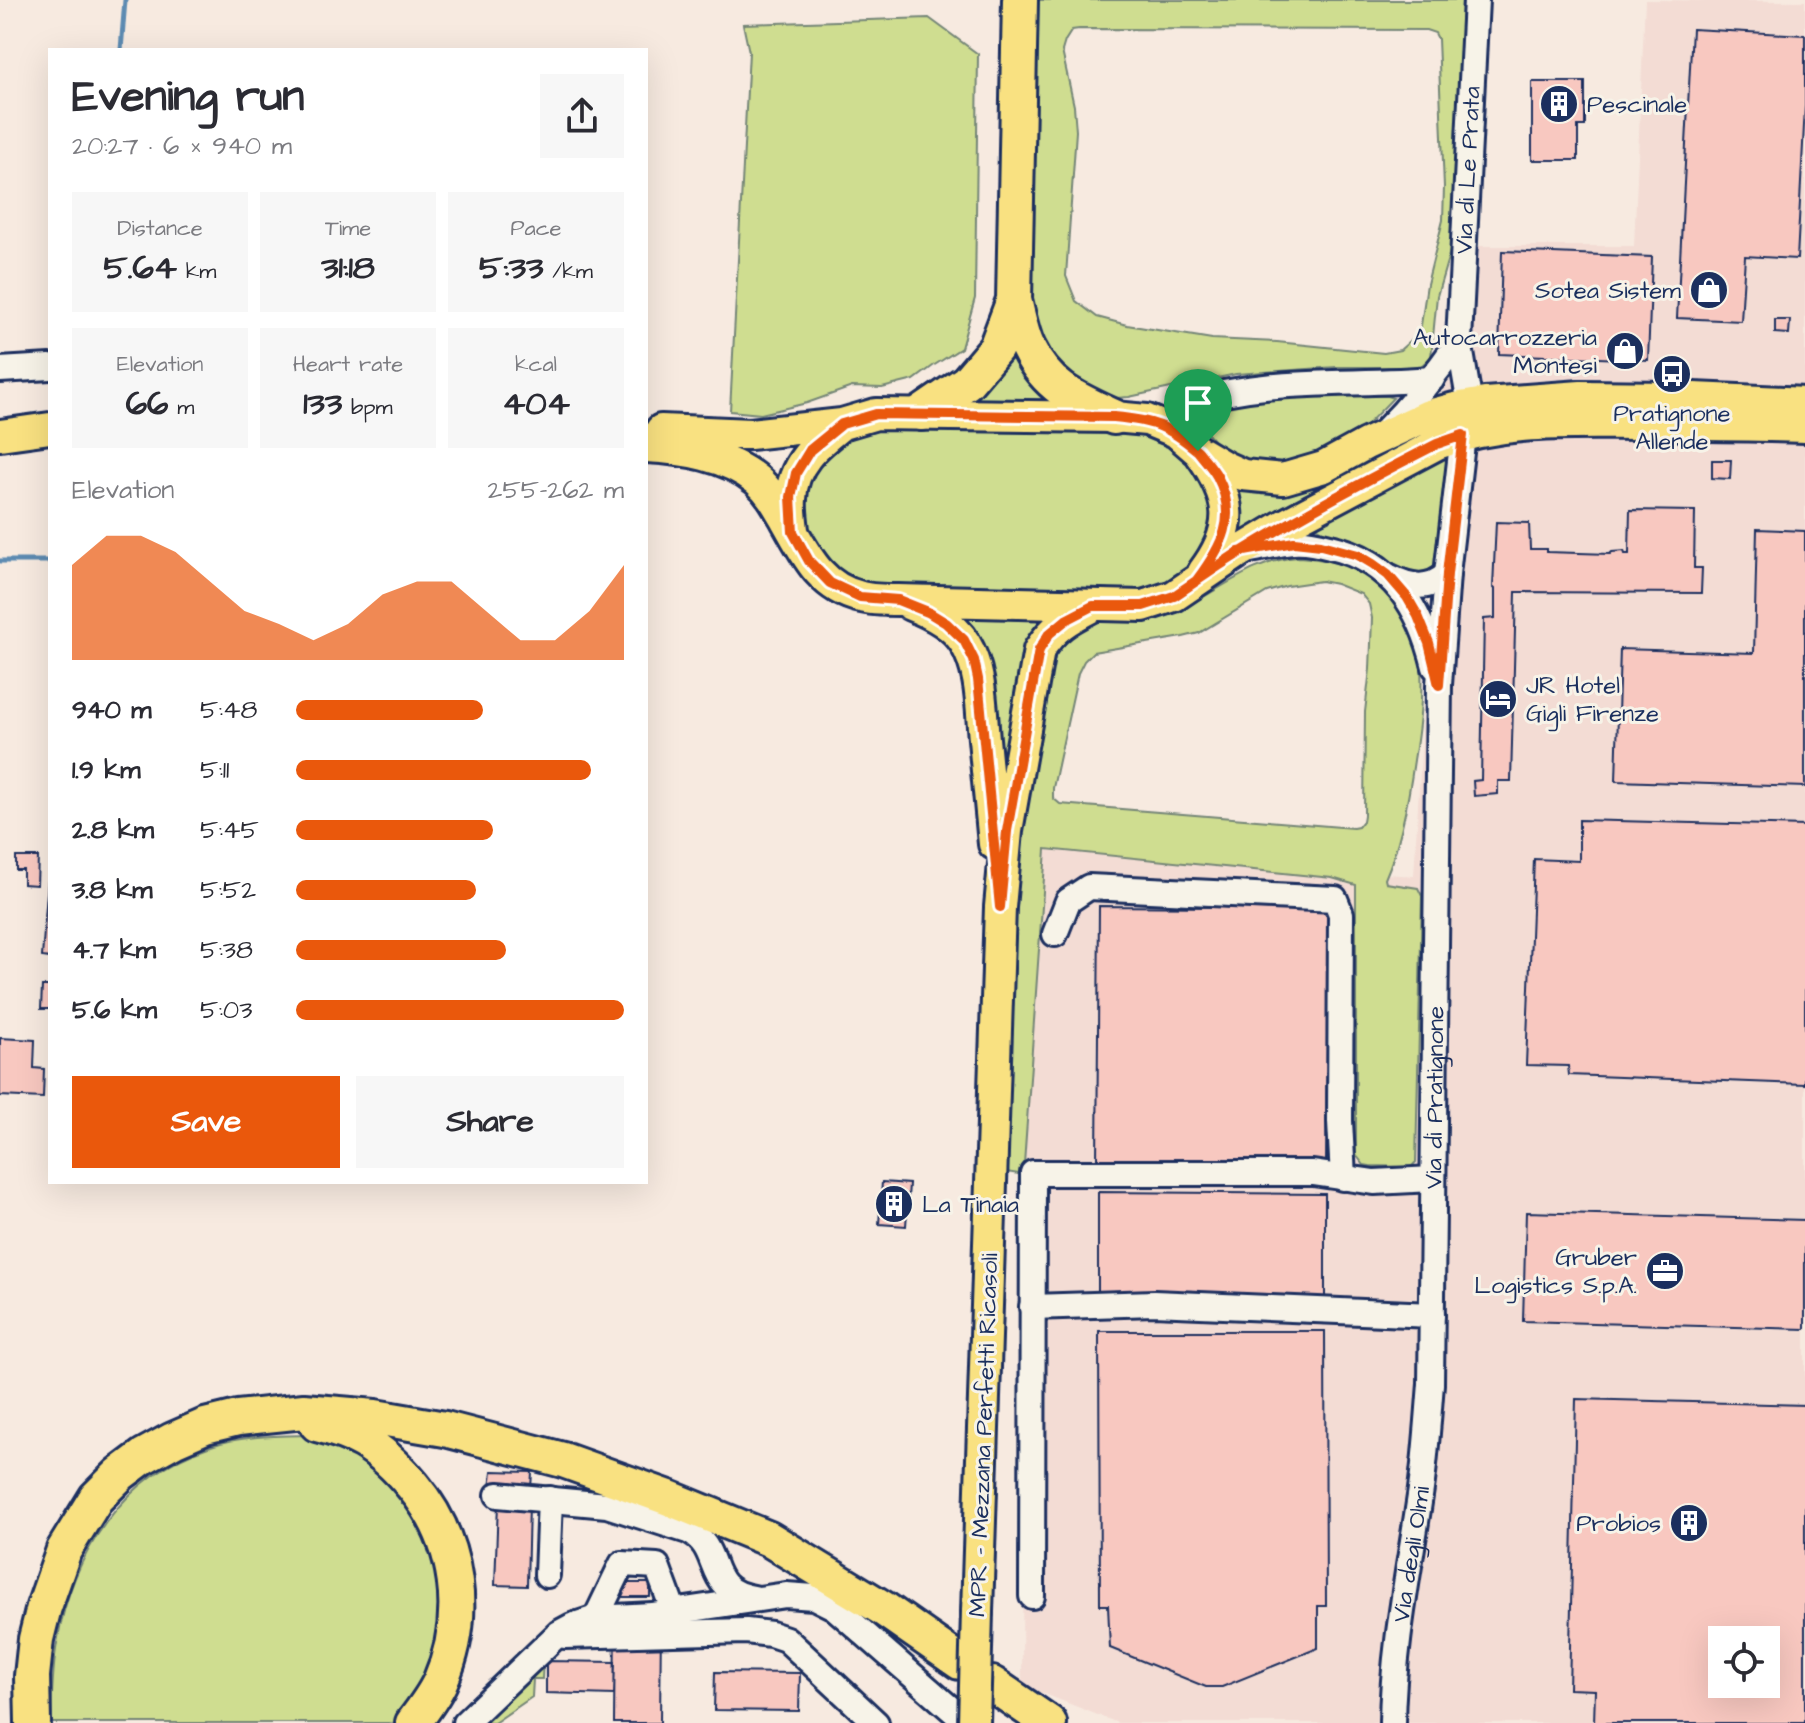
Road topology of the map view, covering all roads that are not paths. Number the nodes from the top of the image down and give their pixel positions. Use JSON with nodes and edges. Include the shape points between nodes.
{"nodes":[{"id":1,"x":1020,"y":0,"type":"edge"},
{"id":2,"x":1476,"y":0,"type":"edge"},
{"id":3,"x":1014,"y":300,"type":"junction"},
{"id":4,"x":1459,"y":341,"type":"junction"},
{"id":5,"x":48,"y":367,"type":"edge"},
{"id":6,"x":0,"y":370,"type":"edge"},
{"id":7,"x":1432,"y":379,"type":"junction"},
{"id":8,"x":1186,"y":403,"type":"dead end"},
{"id":9,"x":1805,"y":403,"type":"edge"},
{"id":10,"x":1470,"y":405,"type":"junction"},
{"id":11,"x":922,"y":413,"type":"junction"},
{"id":12,"x":1114,"y":417,"type":"junction"},
{"id":13,"x":842,"y":424,"type":"junction"},
{"id":14,"x":1805,"y":427,"type":"edge"},
{"id":15,"x":48,"y":428,"type":"edge"},
{"id":16,"x":648,"y":429,"type":"edge"},
{"id":17,"x":0,"y":435,"type":"edge"},
{"id":18,"x":1463,"y":435,"type":"junction"},
{"id":19,"x":1378,"y":439,"type":"junction"},
{"id":20,"x":48,"y":445,"type":"edge"},
{"id":21,"x":648,"y":447,"type":"edge"},
{"id":22,"x":1198,"y":451,"type":"junction"},
{"id":23,"x":0,"y":452,"type":"edge"},
{"id":24,"x":793,"y":532,"type":"junction"},
{"id":25,"x":1239,"y":552,"type":"junction"},
{"id":26,"x":1447,"y":574,"type":"junction"},
{"id":27,"x":1388,"y":575,"type":"junction"},
{"id":28,"x":1197,"y":580,"type":"junction"},
{"id":29,"x":898,"y":600,"type":"junction"},
{"id":30,"x":1093,"y":606,"type":"junction"},
{"id":31,"x":1439,"y":685,"type":"junction"},
{"id":32,"x":1000,"y":907,"type":"junction"},
{"id":33,"x":1055,"y":934,"type":"dead end"},
{"id":34,"x":1343,"y":1178,"type":"junction"},
{"id":35,"x":1433,"y":1179,"type":"junction"},
{"id":36,"x":1032,"y":1307,"type":"junction"},
{"id":37,"x":1432,"y":1315,"type":"junction"},
{"id":38,"x":1431,"y":1384,"type":"joint"},
{"id":39,"x":270,"y":1415,"type":"junction"},
{"id":40,"x":498,"y":1495,"type":"dead end"},
{"id":41,"x":550,"y":1499,"type":"junction"},
{"id":42,"x":712,"y":1563,"type":"junction"},
{"id":43,"x":547,"y":1575,"type":"dead end"},
{"id":44,"x":1032,"y":1596,"type":"dead end"},
{"id":45,"x":761,"y":1599,"type":"junction"},
{"id":46,"x":676,"y":1612,"type":"junction"},
{"id":47,"x":596,"y":1618,"type":"junction"},
{"id":48,"x":553,"y":1638,"type":"junction"},
{"id":49,"x":960,"y":1662,"type":"dead end"},
{"id":50,"x":992,"y":1684,"type":"dead end"},
{"id":51,"x":966,"y":1719,"type":"edge"},
{"id":52,"x":33,"y":1723,"type":"edge"},
{"id":53,"x":413,"y":1723,"type":"edge"},
{"id":54,"x":465,"y":1723,"type":"edge"},
{"id":55,"x":876,"y":1723,"type":"edge"},
{"id":56,"x":1049,"y":1723,"type":"edge"},
{"id":57,"x":1392,"y":1723,"type":"edge"}],
"edges":[{"from":1,"to":3,"type":"highway"},
{"from":2,"to":4,"type":"street","name":"Via di Le Prata"},
{"from":3,"to":11,"type":"highway","via":[[996,348],[967,382]]},
{"from":3,"to":12,"type":"highway","via":[[1027,347],[1047,377],[1073,398]]},
{"from":4,"to":7,"type":"street"},
{"from":4,"to":10,"type":"street","name":"Via di Le Prata"},
{"from":5,"to":6,"type":"street"},
{"from":7,"to":8,"type":"street","via":[[1257,387]]},
{"from":7,"to":19,"type":"street"},
{"from":9,"to":10,"type":"main road","via":[[1581,396]]},
{"from":10,"to":19,"type":"main road","via":[[1429,415]]},
{"from":11,"to":12,"type":"main road"},
{"from":11,"to":13,"type":"main road","via":[[876,414]]},
{"from":12,"to":22,"type":"main road","via":[[1147,420],[1176,432]]},
{"from":13,"to":16,"type":"main road","via":[[750,434]]},
{"from":13,"to":24,"type":"main road","via":[[810,450],[796,473]]},
{"from":14,"to":18,"type":"main road","via":[[1547,423]]},
{"from":15,"to":17,"type":"main road"},
{"from":18,"to":25,"type":"main road","via":[[1413,456]]},
{"from":18,"to":26,"type":"street"},
{"from":19,"to":22,"type":"main road","via":[[1324,467],[1283,479],[1243,475]]},
{"from":20,"to":23,"type":"main road"},
{"from":21,"to":24,"type":"main road","via":[[708,455],[733,465],[775,500]]},
{"from":22,"to":28,"type":"main road","via":[[1217,477],[1226,503],[1226,530]]},
{"from":24,"to":29,"type":"main road","via":[[809,561],[830,583],[860,597]]},
{"from":25,"to":27,"type":"street","via":[[1294,542],[1321,545],[1358,555]]},
{"from":25,"to":28,"type":"main road"},
{"from":26,"to":27,"type":"street","via":[[1418,586]]},
{"from":26,"to":31,"type":"street"},
{"from":27,"to":31,"type":"street","via":[[1418,616]]},
{"from":28,"to":30,"type":"main road","via":[[1174,596],[1143,606]]},
{"from":29,"to":30,"type":"main road"},
{"from":29,"to":32,"type":"main road","name":"MPR - Mezzana Perfetti Ricasoli","via":[[946,623],[964,640],[974,660]]},
{"from":30,"to":32,"type":"main road","name":"MPR - Mezzana Perfetti Ricasoli","via":[[1066,620],[1039,650],[1007,831]]},
{"from":31,"to":35,"type":"street","name":"Via di Pratignone"},
{"from":32,"to":51,"type":"main road","name":"MPR - Mezzana Perfetti Ricasoli","bridge":true,"via":[[977,1612]]},
{"from":33,"to":34,"type":"street","via":[[1068,901],[1089,887],[1335,899],[1341,914]]},
{"from":34,"to":35,"type":"street"},
{"from":34,"to":36,"type":"street","via":[[1313,1173],[1033,1173]]},
{"from":35,"to":37,"type":"street","name":"Via di Pratignone"},
{"from":36,"to":37,"type":"street","via":[[1154,1303]]},
{"from":36,"to":44,"type":"street"},
{"from":37,"to":38,"type":"street","name":"Via di Pratignone"},
{"from":38,"to":57,"type":"street","name":"Via degli Olmi"},
{"from":39,"to":49,"type":"highway","via":[[304,1411],[375,1417],[563,1460],[769,1539]]},
{"from":39,"to":52,"type":"highway","via":[[205,1426],[173,1440],[120,1474],[96,1498],[64,1550],[44,1607],[32,1676]]},
{"from":39,"to":53,"type":"highway","via":[[363,1441],[408,1479],[439,1524],[455,1576],[454,1632],[439,1683]]},
{"from":40,"to":41,"type":"street"},
{"from":41,"to":42,"type":"street","via":[[607,1505],[688,1531],[705,1546]]},
{"from":41,"to":43,"type":"street"},
{"from":42,"to":45,"type":"street","via":[[727,1589]]},
{"from":42,"to":46,"type":"street","via":[[698,1600]]},
{"from":45,"to":46,"type":"street"},
{"from":45,"to":51,"type":"street","via":[[799,1595],[834,1607]]},
{"from":46,"to":47,"type":"street"},
{"from":46,"to":47,"type":"street","via":[[657,1566],[622,1564]]},
{"from":47,"to":48,"type":"street"},
{"from":48,"to":54,"type":"street"},
{"from":48,"to":55,"type":"street","via":[[771,1634],[786,1639]]},
{"from":50,"to":56,"type":"highway"}]}
